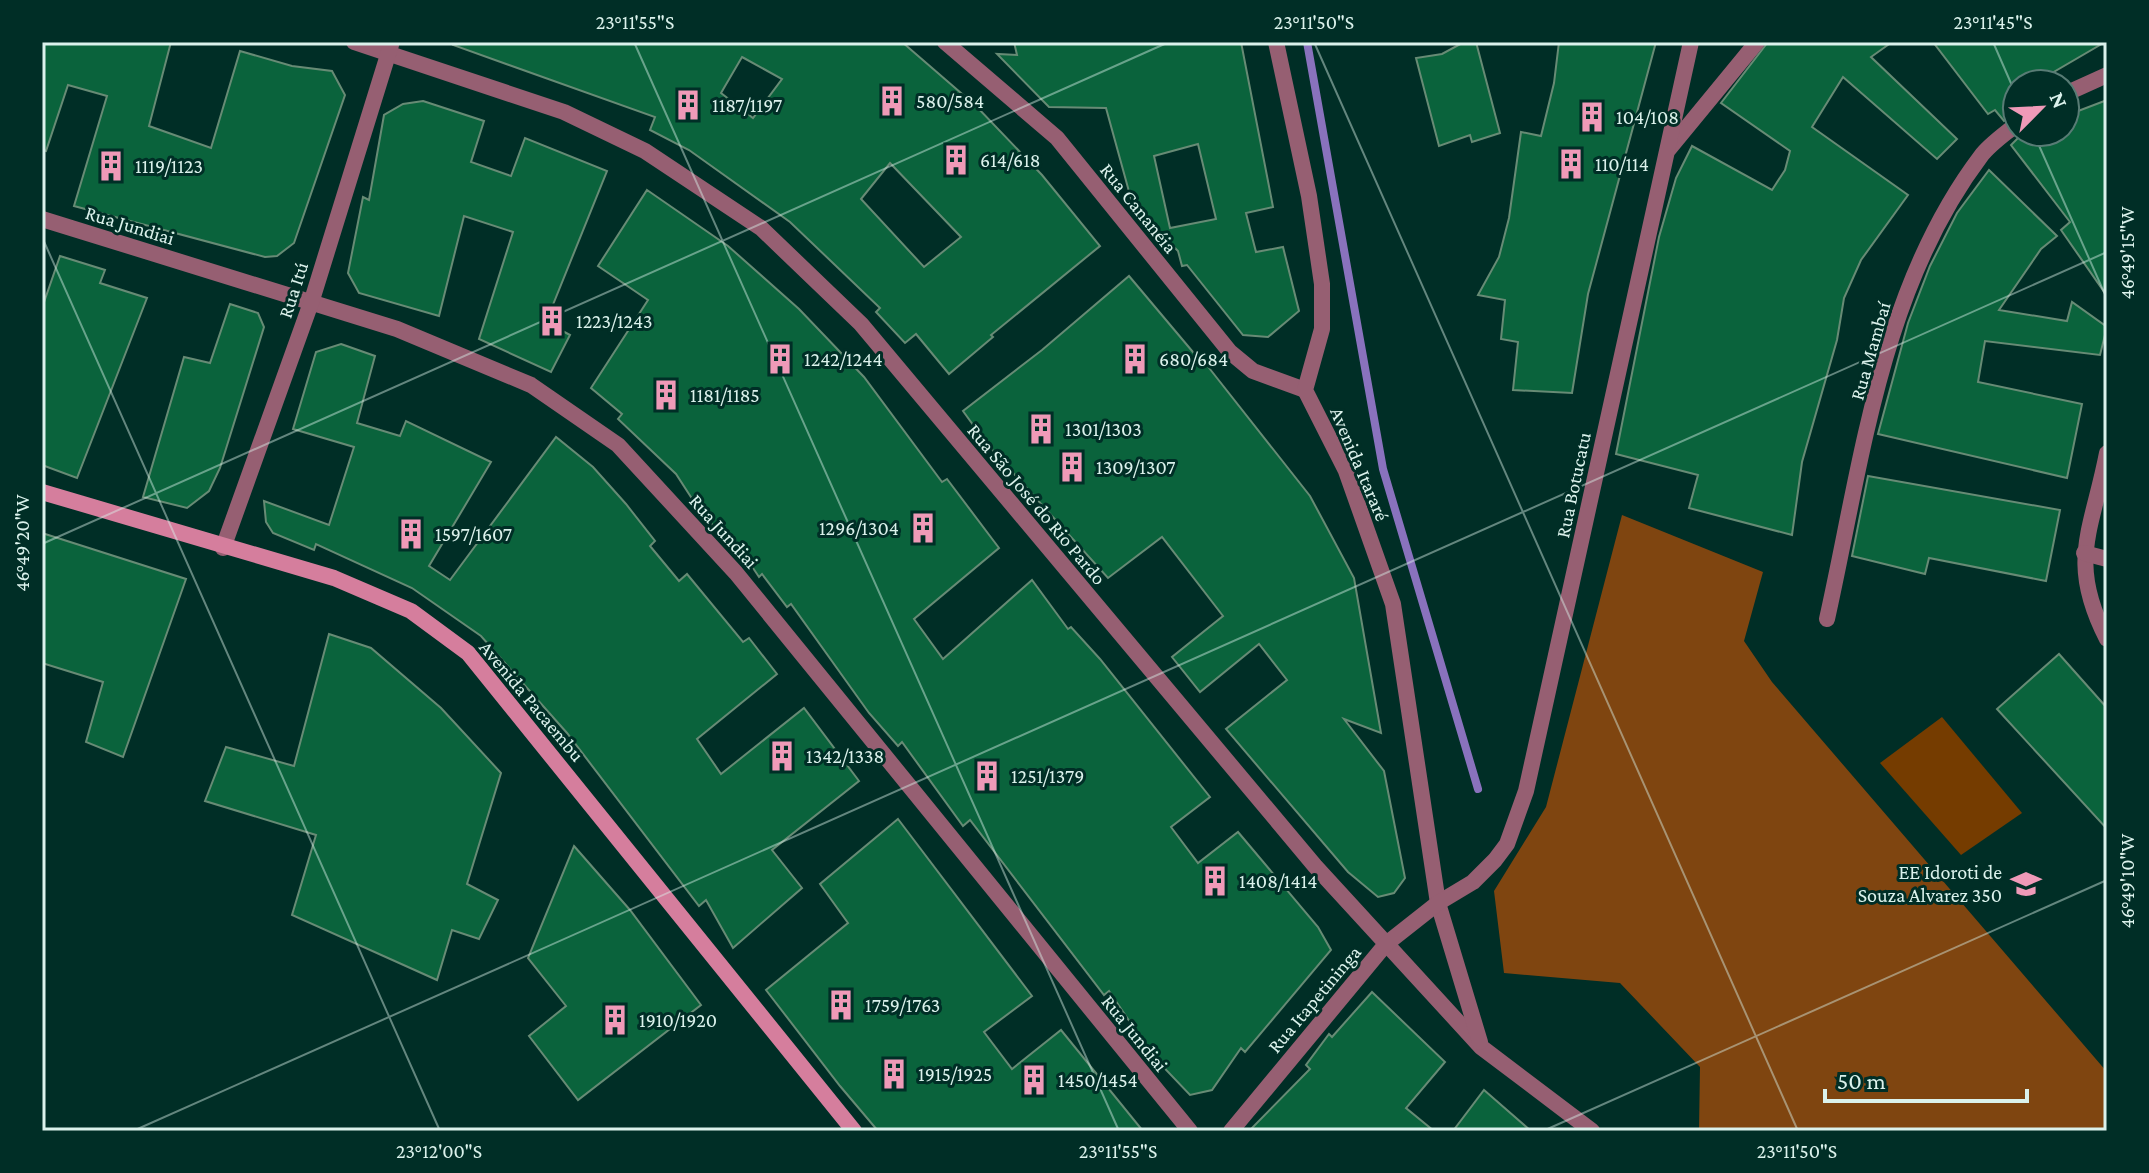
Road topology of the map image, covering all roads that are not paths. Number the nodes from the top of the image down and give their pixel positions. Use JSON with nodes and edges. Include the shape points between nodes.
{"nodes":[{"id":1,"x":354,"y":42,"type":"edge"},
{"id":2,"x":945,"y":42,"type":"edge"},
{"id":3,"x":1276,"y":42,"type":"edge"},
{"id":4,"x":1691,"y":42,"type":"edge"},
{"id":5,"x":1757,"y":42,"type":"edge"},
{"id":6,"x":391,"y":47,"type":"edge"},
{"id":7,"x":2107,"y":75,"type":"edge"},
{"id":8,"x":2081,"y":87,"type":"edge"},
{"id":9,"x":2001,"y":138,"type":"edge"},
{"id":10,"x":1668,"y":150,"type":"junction"},
{"id":11,"x":42,"y":219,"type":"edge"},
{"id":12,"x":312,"y":300,"type":"junction"},
{"id":13,"x":1305,"y":390,"type":"junction"},
{"id":14,"x":2107,"y":453,"type":"edge"},
{"id":15,"x":42,"y":492,"type":"edge"},
{"id":16,"x":223,"y":548,"type":"junction"},
{"id":17,"x":2084,"y":553,"type":"junction"},
{"id":18,"x":2107,"y":559,"type":"edge"},
{"id":19,"x":1827,"y":619,"type":"dead end"},
{"id":20,"x":2107,"y":639,"type":"edge"},
{"id":21,"x":1438,"y":903,"type":"junction"},
{"id":22,"x":1386,"y":944,"type":"junction"},
{"id":23,"x":1481,"y":1047,"type":"junction"},
{"id":24,"x":854,"y":1131,"type":"edge"},
{"id":25,"x":1190,"y":1131,"type":"edge"},
{"id":26,"x":1231,"y":1131,"type":"edge"},
{"id":27,"x":1592,"y":1131,"type":"edge"}],
"edges":[{"from":1,"to":6,"type":"street","name":"Rua São José do Rio Pardo"},
{"from":2,"to":13,"type":"street","name":"Rua Cananéia","via":[[1057,138],[1230,352],[1253,371]]},
{"from":3,"to":13,"type":"street","name":"Avenida Itararé","via":[[1322,284],[1322,329]]},
{"from":4,"to":10,"type":"street","name":"Rua Botucatu"},
{"from":5,"to":10,"type":"street"},
{"from":6,"to":12,"type":"street","name":"Rua Itú"},
{"from":6,"to":22,"type":"street","name":"Rua São José do Rio Pardo","via":[[564,112],[645,151],[761,228],[861,324]]},
{"from":7,"to":8,"type":"street"},
{"from":9,"to":19,"type":"street","name":"Rua Mambaí","via":[[1982,155],[1928,241],[1891,333]]},
{"from":10,"to":21,"type":"street","name":"Rua Botucatu","via":[[1526,791],[1507,844],[1495,860],[1473,882]]},
{"from":11,"to":12,"type":"street","name":"Rua Jundiai"},
{"from":12,"to":16,"type":"street","name":"Rua Itú"},
{"from":12,"to":25,"type":"street","name":"Rua Jundiai","via":[[531,385],[618,445],[736,573]]},
{"from":13,"to":21,"type":"street","name":"Avenida Itararé","via":[[1346,471],[1393,604]]},
{"from":14,"to":17,"type":"street"},
{"from":15,"to":16,"type":"main road","name":"Avenida Pacaembu"},
{"from":16,"to":24,"type":"main road","name":"Avenida Pacaembu","via":[[347,584],[411,611],[468,653]]},
{"from":17,"to":18,"type":"street"},
{"from":17,"to":20,"type":"street","via":[[2084,583]]},
{"from":21,"to":22,"type":"street","name":"Rua Itapetininga"},
{"from":21,"to":23,"type":"street","name":"Avenida Itararé"},
{"from":22,"to":23,"type":"street","name":"Rua São José do Rio Pardo"},
{"from":22,"to":26,"type":"street","name":"Rua Itapetininga"},
{"from":23,"to":27,"type":"street","name":"Rua São José do Rio Pardo"}]}
